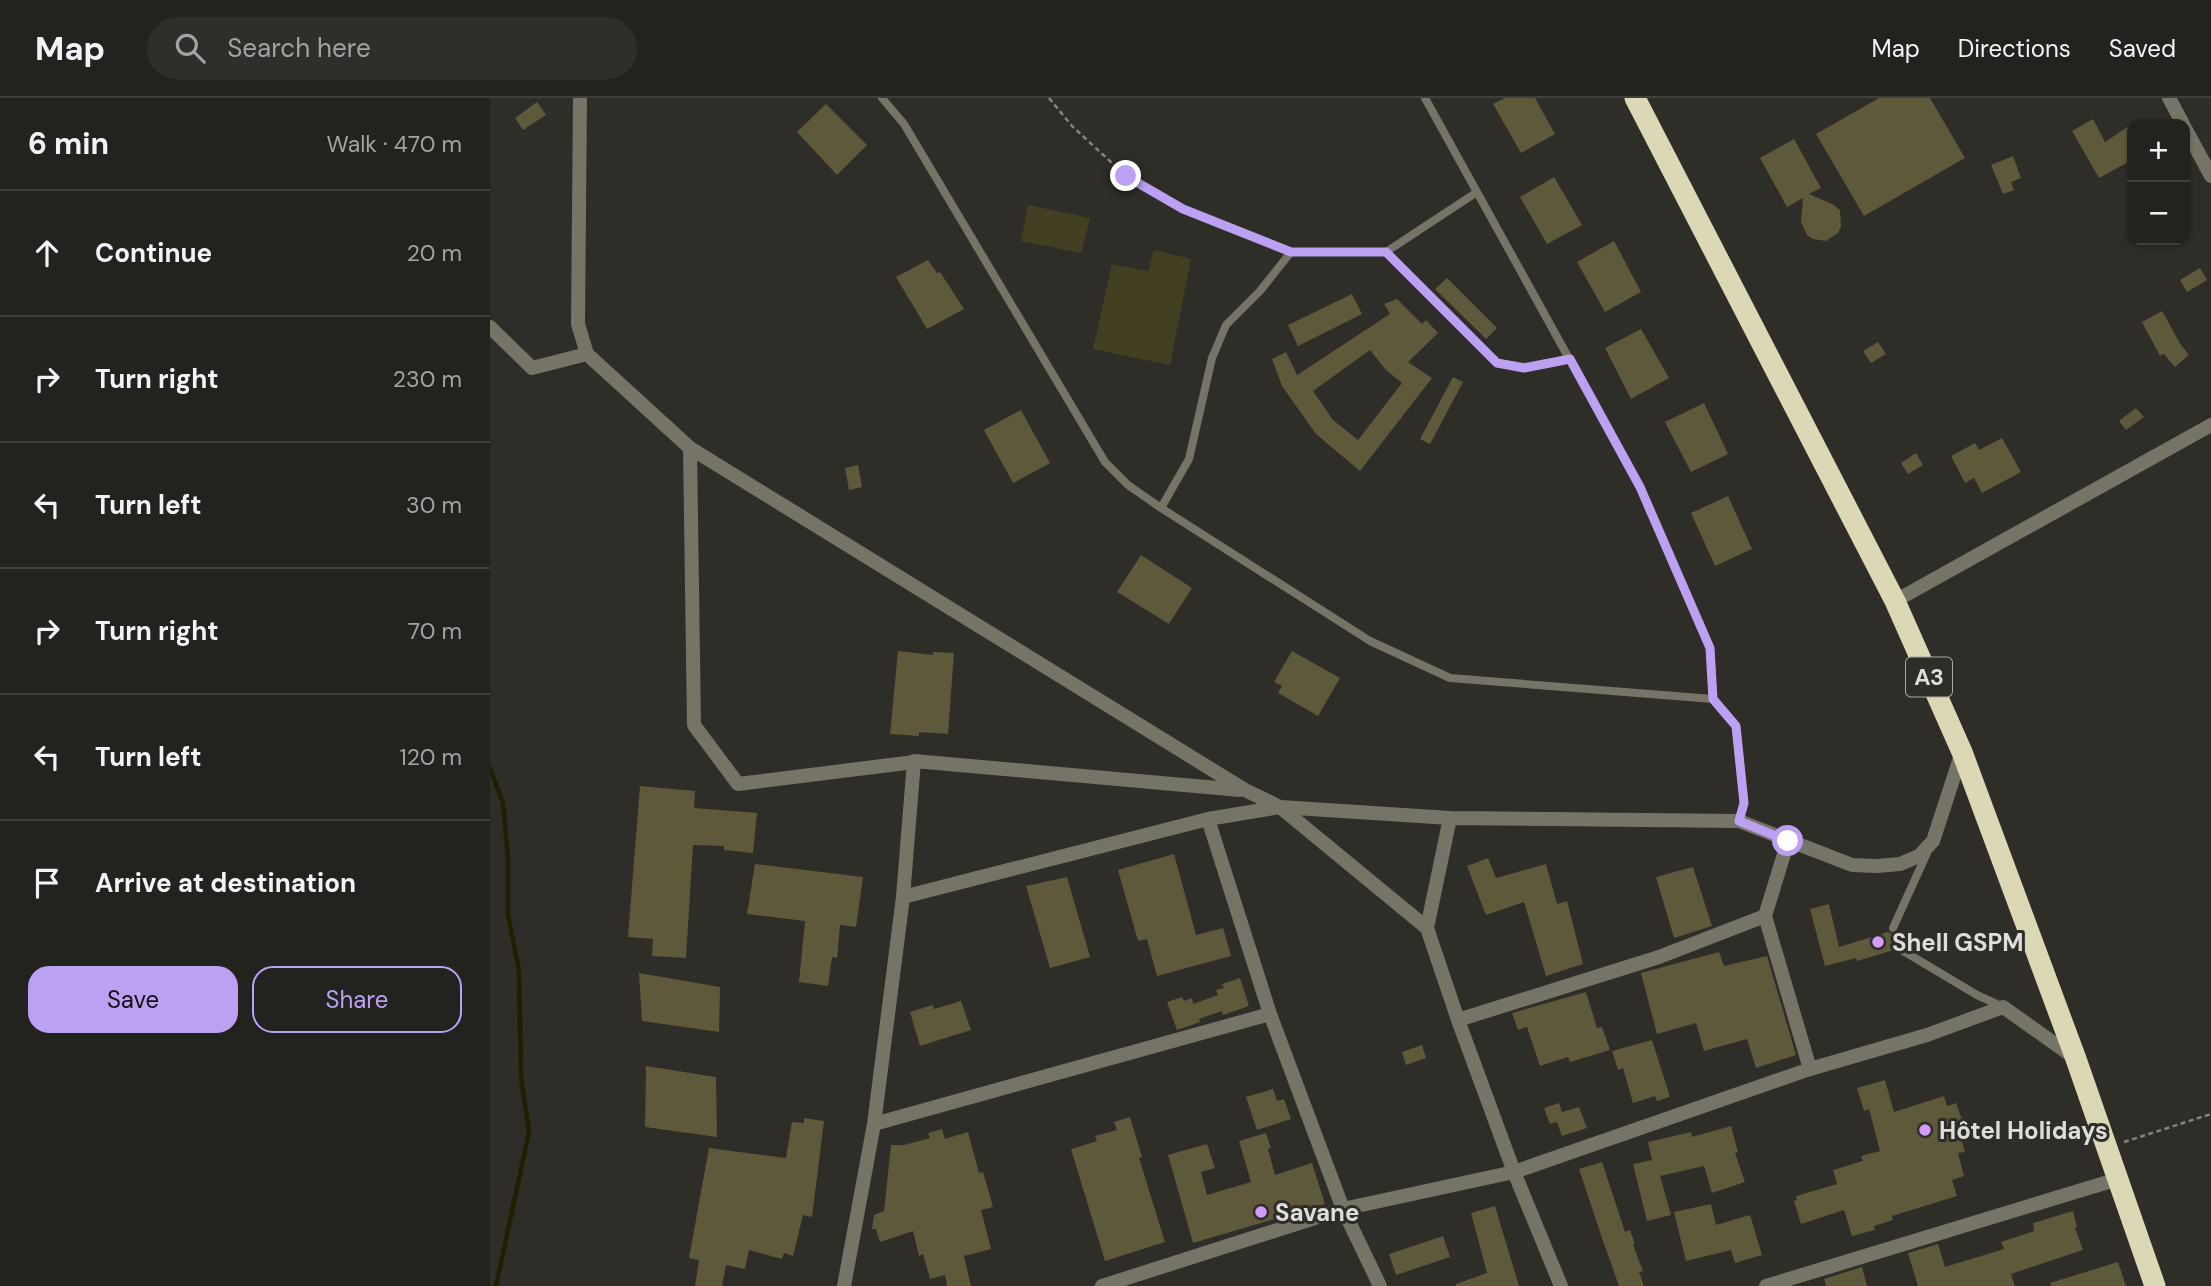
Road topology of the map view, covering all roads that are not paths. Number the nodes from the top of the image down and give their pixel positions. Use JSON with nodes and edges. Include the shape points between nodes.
{"nodes":[{"id":1,"x":580,"y":98,"type":"edge"},
{"id":2,"x":882,"y":98,"type":"edge"},
{"id":3,"x":1424,"y":98,"type":"edge"},
{"id":4,"x":1636,"y":98,"type":"edge"},
{"id":5,"x":2169,"y":98,"type":"edge"},
{"id":6,"x":2180,"y":119,"type":"edge"},
{"id":7,"x":2190,"y":137,"type":"edge"},
{"id":8,"x":2211,"y":176,"type":"edge"},
{"id":9,"x":1477,"y":192,"type":"junction"},
{"id":10,"x":1386,"y":252,"type":"junction"},
{"id":11,"x":490,"y":327,"type":"edge"},
{"id":12,"x":587,"y":354,"type":"junction"},
{"id":13,"x":1570,"y":359,"type":"junction"},
{"id":14,"x":2211,"y":425,"type":"edge"},
{"id":15,"x":690,"y":449,"type":"junction"},
{"id":16,"x":1161,"y":508,"type":"junction"},
{"id":17,"x":1895,"y":601,"type":"junction"},
{"id":18,"x":1713,"y":699,"type":"junction"},
{"id":19,"x":1962,"y":752,"type":"junction"},
{"id":20,"x":914,"y":762,"type":"junction"},
{"id":21,"x":1245,"y":790,"type":"junction"},
{"id":22,"x":1280,"y":807,"type":"junction"},
{"id":23,"x":1450,"y":818,"type":"junction"},
{"id":24,"x":1208,"y":819,"type":"junction"},
{"id":25,"x":1739,"y":821,"type":"junction"},
{"id":26,"x":1788,"y":841,"type":"junction"},
{"id":27,"x":1933,"y":841,"type":"junction"},
{"id":28,"x":903,"y":897,"type":"junction"},
{"id":29,"x":1765,"y":916,"type":"junction"},
{"id":30,"x":1427,"y":928,"type":"junction"},
{"id":31,"x":1893,"y":928,"type":"dead end"},
{"id":32,"x":1900,"y":950,"type":"dead end"},
{"id":33,"x":2004,"y":1007,"type":"junction"},
{"id":34,"x":1270,"y":1014,"type":"junction"},
{"id":35,"x":1458,"y":1020,"type":"junction"},
{"id":36,"x":2076,"y":1059,"type":"junction"},
{"id":37,"x":1810,"y":1069,"type":"junction"},
{"id":38,"x":874,"y":1124,"type":"junction"},
{"id":39,"x":1514,"y":1172,"type":"junction"},
{"id":40,"x":2118,"y":1179,"type":"junction"},
{"id":41,"x":1343,"y":1209,"type":"junction"},
{"id":42,"x":844,"y":1286,"type":"edge"},
{"id":43,"x":1102,"y":1286,"type":"edge"},
{"id":44,"x":1380,"y":1286,"type":"edge"},
{"id":45,"x":1561,"y":1286,"type":"edge"},
{"id":46,"x":1766,"y":1286,"type":"edge"},
{"id":47,"x":2155,"y":1286,"type":"edge"}],
"edges":[{"from":1,"to":12,"type":"street","via":[[578,324]]},
{"from":2,"to":16,"type":"lane","via":[[904,124],[1105,462]]},
{"from":3,"to":9,"type":"lane"},
{"from":4,"to":17,"type":"highway","number":"A3"},
{"from":5,"to":6,"type":"street"},
{"from":7,"to":8,"type":"street"},
{"from":9,"to":10,"type":"lane"},
{"from":9,"to":13,"type":"lane"},
{"from":10,"to":13,"type":"lane","via":[[1497,363],[1524,368]]},
{"from":10,"to":16,"type":"lane","via":[[1291,252],[1226,325],[1212,358],[1189,459]]},
{"from":11,"to":12,"type":"street","via":[[532,368]]},
{"from":12,"to":15,"type":"street"},
{"from":13,"to":18,"type":"lane","via":[[1640,487],[1710,648]]},
{"from":14,"to":17,"type":"street"},
{"from":15,"to":20,"type":"street","via":[[694,725],[738,784]]},
{"from":15,"to":21,"type":"street"},
{"from":16,"to":18,"type":"lane","via":[[1370,641],[1450,678]]},
{"from":17,"to":19,"type":"highway","number":"A3"},
{"from":18,"to":25,"type":"lane","via":[[1736,726],[1744,803]]},
{"from":19,"to":27,"type":"street"},
{"from":19,"to":36,"type":"highway","number":"A3"},
{"from":20,"to":21,"type":"street"},
{"from":20,"to":28,"type":"street"},
{"from":21,"to":22,"type":"street"},
{"from":22,"to":23,"type":"street"},
{"from":22,"to":24,"type":"street"},
{"from":22,"to":30,"type":"street"},
{"from":23,"to":25,"type":"street"},
{"from":23,"to":30,"type":"street"},
{"from":24,"to":28,"type":"street"},
{"from":24,"to":34,"type":"street"},
{"from":25,"to":26,"type":"street"},
{"from":26,"to":27,"type":"street","via":[[1852,865],[1877,866],[1919,856]]},
{"from":26,"to":29,"type":"street"},
{"from":27,"to":31,"type":"lane"},
{"from":28,"to":38,"type":"street"},
{"from":29,"to":35,"type":"street","via":[[1660,957]]},
{"from":29,"to":37,"type":"street"},
{"from":30,"to":35,"type":"street"},
{"from":32,"to":33,"type":"lane"},
{"from":33,"to":36,"type":"street"},
{"from":33,"to":37,"type":"street"},
{"from":34,"to":38,"type":"street"},
{"from":34,"to":41,"type":"street"},
{"from":35,"to":39,"type":"street"},
{"from":36,"to":40,"type":"highway","number":"A3"},
{"from":37,"to":39,"type":"street"},
{"from":38,"to":42,"type":"street"},
{"from":39,"to":41,"type":"street"},
{"from":39,"to":45,"type":"street"},
{"from":40,"to":46,"type":"street"},
{"from":40,"to":47,"type":"highway","number":"A3"},
{"from":41,"to":43,"type":"street"},
{"from":41,"to":44,"type":"street"}]}
